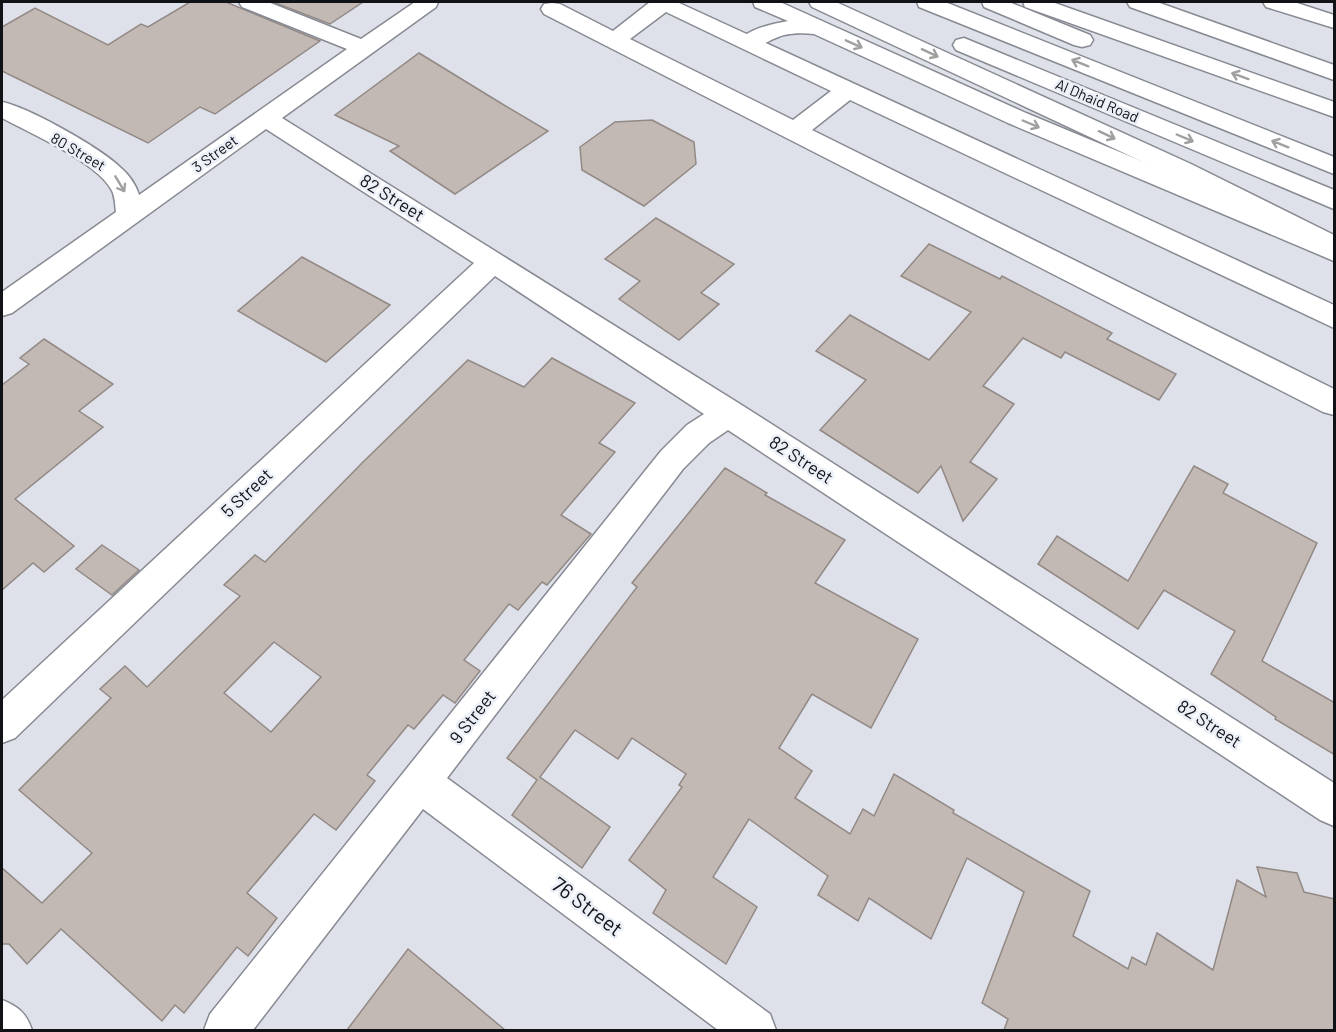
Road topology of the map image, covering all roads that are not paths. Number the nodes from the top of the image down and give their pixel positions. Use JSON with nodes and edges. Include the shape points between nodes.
{"nodes":[{"id":1,"x":250,"y":2,"type":"edge"},
{"id":2,"x":428,"y":2,"type":"edge"},
{"id":3,"x":663,"y":2,"type":"edge"},
{"id":4,"x":763,"y":2,"type":"edge"},
{"id":5,"x":820,"y":2,"type":"edge"},
{"id":6,"x":860,"y":2,"type":"edge"},
{"id":7,"x":927,"y":2,"type":"edge"},
{"id":8,"x":992,"y":2,"type":"edge"},
{"id":9,"x":1034,"y":2,"type":"edge"},
{"id":10,"x":1138,"y":2,"type":"edge"},
{"id":11,"x":1275,"y":2,"type":"edge"},
{"id":12,"x":552,"y":9,"type":"dead end"},
{"id":13,"x":1335,"y":22,"type":"edge"},
{"id":14,"x":818,"y":27,"type":"junction"},
{"id":15,"x":614,"y":40,"type":"junction"},
{"id":16,"x":749,"y":42,"type":"junction"},
{"id":17,"x":364,"y":48,"type":"junction"},
{"id":18,"x":1335,"y":73,"type":"edge"},
{"id":19,"x":849,"y":89,"type":"junction"},
{"id":20,"x":2,"y":108,"type":"edge"},
{"id":21,"x":1335,"y":110,"type":"edge"},
{"id":22,"x":265,"y":118,"type":"junction"},
{"id":23,"x":794,"y":131,"type":"junction"},
{"id":24,"x":1335,"y":149,"type":"edge"},
{"id":25,"x":1335,"y":166,"type":"edge"},
{"id":26,"x":1335,"y":200,"type":"edge"},
{"id":27,"x":129,"y":216,"type":"junction"},
{"id":28,"x":1335,"y":246,"type":"edge"},
{"id":29,"x":1335,"y":252,"type":"edge"},
{"id":30,"x":494,"y":262,"type":"junction"},
{"id":31,"x":14,"y":288,"type":"edge"},
{"id":32,"x":2,"y":306,"type":"edge"},
{"id":33,"x":1335,"y":317,"type":"edge"},
{"id":34,"x":1335,"y":403,"type":"edge"},
{"id":35,"x":729,"y":414,"type":"junction"},
{"id":36,"x":2,"y":725,"type":"edge"},
{"id":37,"x":421,"y":783,"type":"junction"},
{"id":38,"x":1335,"y":806,"type":"edge"},
{"id":39,"x":2,"y":1022,"type":"edge"},
{"id":40,"x":10,"y":1030,"type":"edge"},
{"id":41,"x":226,"y":1030,"type":"edge"},
{"id":42,"x":754,"y":1030,"type":"edge"}],
"edges":[{"from":1,"to":17,"type":"main road"},
{"from":2,"to":17,"type":"main road","name":"3 Street"},
{"from":3,"to":15,"type":"main road"},
{"from":3,"to":16,"type":"main road"},
{"from":4,"to":14,"type":"main road"},
{"from":5,"to":28,"type":"main road","one_way":true,"via":[[1182,170]]},
{"from":6,"to":26,"type":"main road","name":"Al Dhaid Road","one_way":true},
{"from":25,"to":7,"type":"main road","name":"Al Dhaid Road","one_way":true},
{"from":8,"to":24,"type":"main road"},
{"from":21,"to":9,"type":"main road","one_way":true},
{"from":10,"to":18,"type":"main road"},
{"from":11,"to":13,"type":"main road"},
{"from":12,"to":15,"type":"main road"},
{"from":14,"to":16,"type":"main road","via":[[782,28]]},
{"from":14,"to":29,"type":"main road","one_way":true,"via":[[1017,118]]},
{"from":15,"to":23,"type":"main road"},
{"from":16,"to":19,"type":"main road"},
{"from":17,"to":22,"type":"main road","name":"3 Street"},
{"from":19,"to":23,"type":"main road"},
{"from":19,"to":33,"type":"main road"},
{"from":20,"to":27,"type":"main road","name":"80 Street","one_way":true,"via":[[111,171],[122,184]]},
{"from":22,"to":27,"type":"main road","name":"3 Street"},
{"from":22,"to":30,"type":"main road","name":"82 Street"},
{"from":23,"to":34,"type":"main road"},
{"from":27,"to":31,"type":"main road","name":"3 Street"},
{"from":30,"to":35,"type":"main road","name":"82 Street"},
{"from":30,"to":36,"type":"main road","name":"5 Street"},
{"from":31,"to":32,"type":"main road","name":"3 Street"},
{"from":35,"to":37,"type":"main road","name":"9 Street","via":[[698,434],[672,460]]},
{"from":35,"to":38,"type":"main road","name":"82 Street"},
{"from":37,"to":41,"type":"main road","name":"9 Street"},
{"from":37,"to":42,"type":"main road","name":"76 Street"},
{"from":39,"to":40,"type":"main road"}]}
